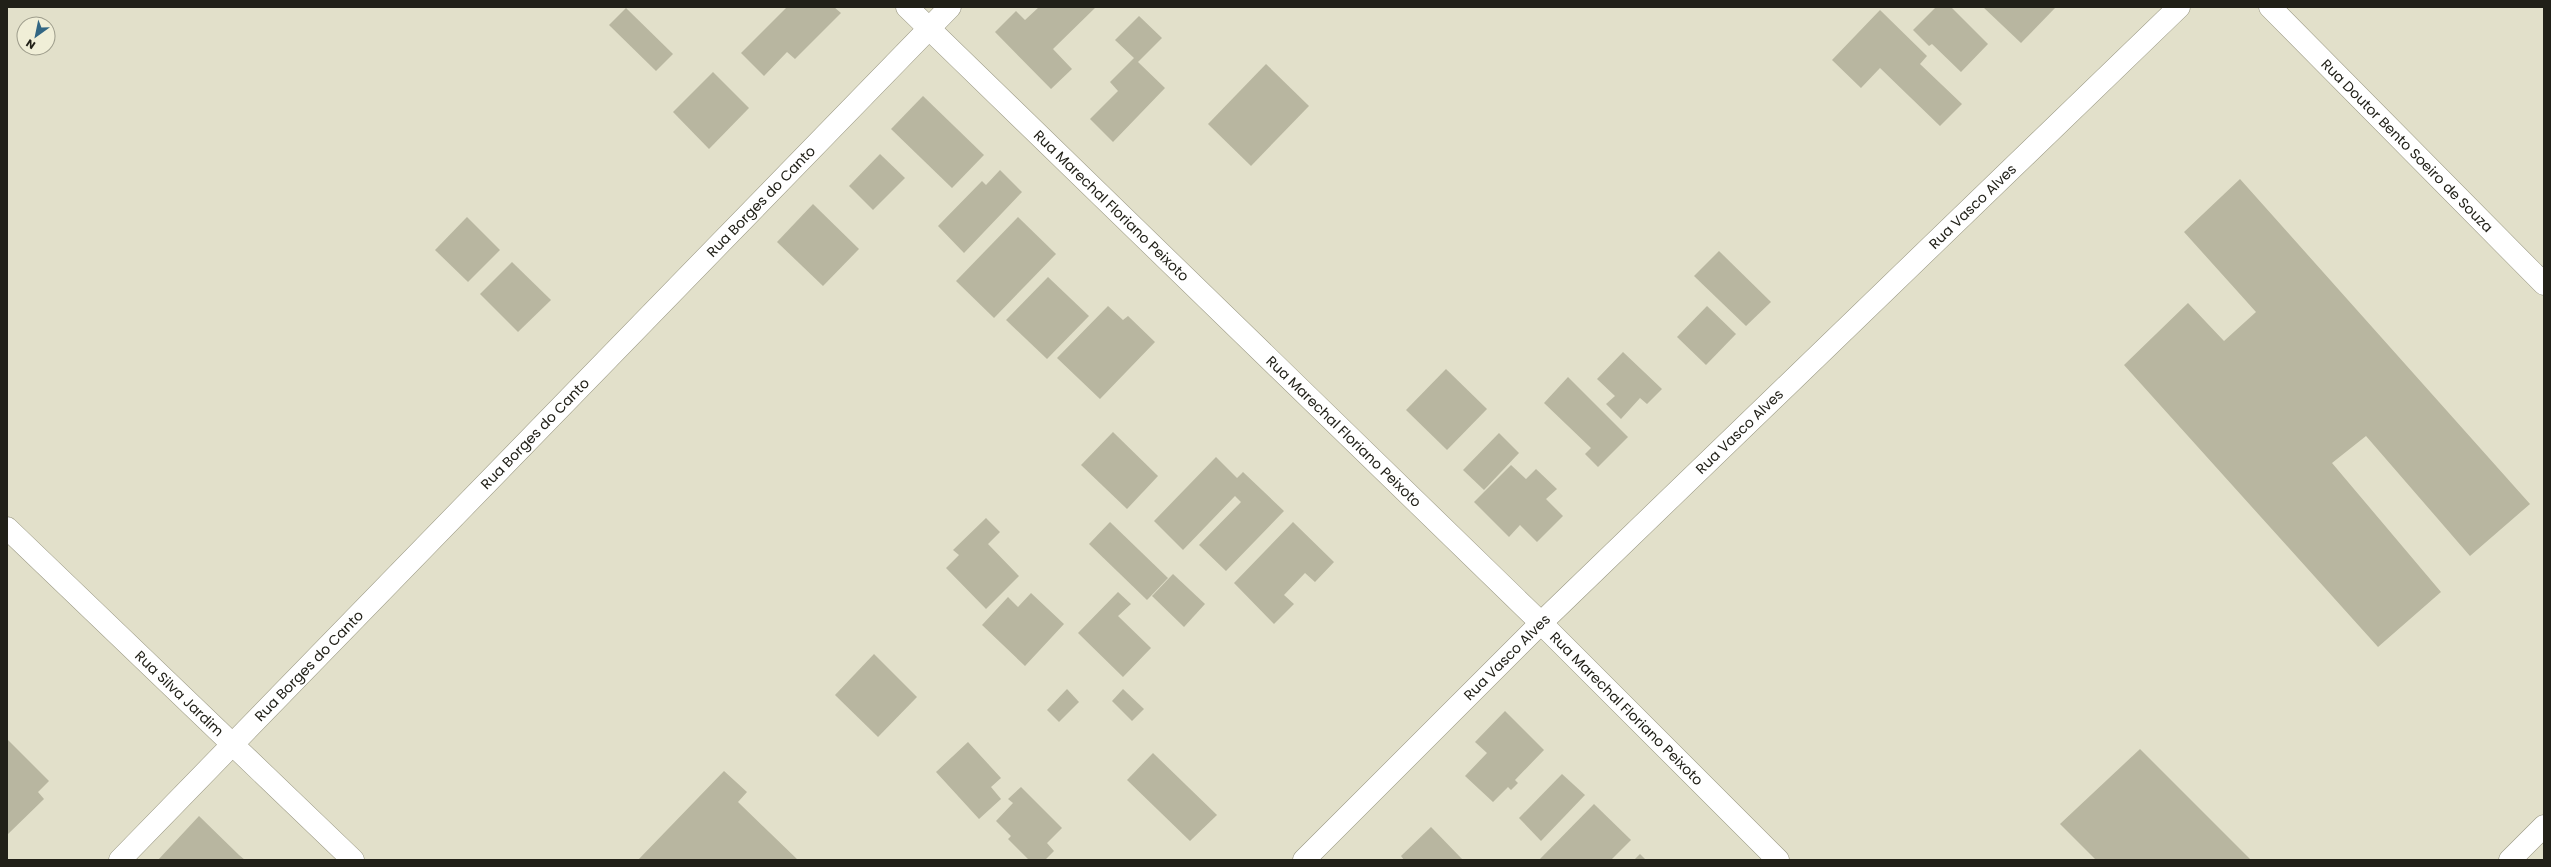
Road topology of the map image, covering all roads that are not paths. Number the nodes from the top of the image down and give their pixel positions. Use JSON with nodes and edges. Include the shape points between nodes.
{"nodes":[{"id":1,"x":907,"y":7,"type":"edge"},
{"id":2,"x":950,"y":7,"type":"edge"},
{"id":3,"x":2179,"y":7,"type":"edge"},
{"id":4,"x":2270,"y":7,"type":"edge"},
{"id":5,"x":929,"y":29,"type":"junction"},
{"id":6,"x":2544,"y":284,"type":"edge"},
{"id":7,"x":7,"y":528,"type":"edge"},
{"id":8,"x":1541,"y":623,"type":"junction"},
{"id":9,"x":231,"y":746,"type":"junction"},
{"id":10,"x":2544,"y":826,"type":"edge"},
{"id":11,"x":120,"y":860,"type":"edge"},
{"id":12,"x":353,"y":860,"type":"edge"},
{"id":13,"x":1304,"y":860,"type":"edge"},
{"id":14,"x":1778,"y":860,"type":"edge"},
{"id":15,"x":2510,"y":860,"type":"edge"}],
"edges":[{"from":1,"to":5,"type":"street","name":"Rua Marechal Floriano Peixoto"},
{"from":2,"to":5,"type":"street","name":"Rua Borges do Canto"},
{"from":3,"to":8,"type":"street","name":"Rua Vasco Alves"},
{"from":4,"to":6,"type":"street","name":"Rua Doutor Bento Soeiro de Souza"},
{"from":5,"to":8,"type":"street","name":"Rua Marechal Floriano Peixoto"},
{"from":5,"to":9,"type":"street","name":"Rua Borges do Canto"},
{"from":7,"to":9,"type":"street","name":"Rua Silva Jardim"},
{"from":8,"to":13,"type":"street","name":"Rua Vasco Alves"},
{"from":8,"to":14,"type":"street","name":"Rua Marechal Floriano Peixoto"},
{"from":9,"to":11,"type":"street","name":"Rua Borges do Canto"},
{"from":9,"to":12,"type":"street","name":"Rua Silva Jardim"},
{"from":10,"to":15,"type":"street"}]}
